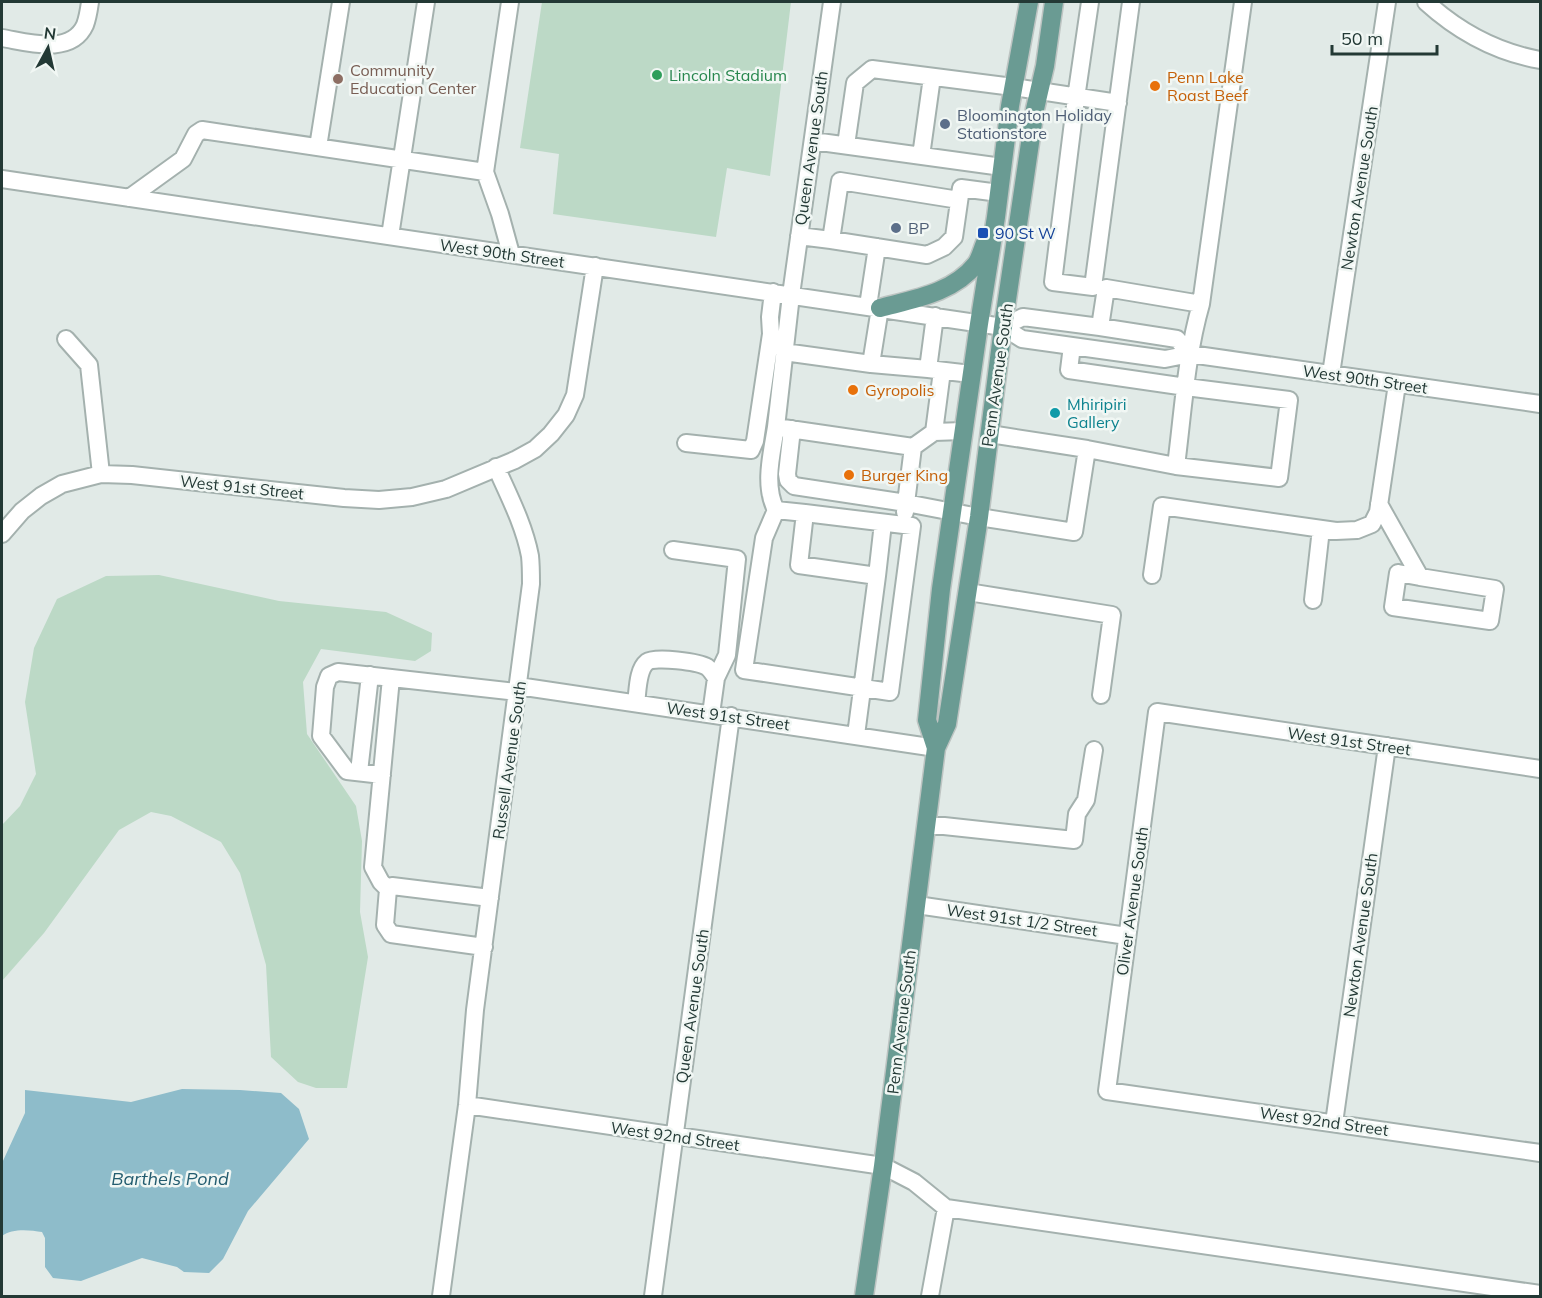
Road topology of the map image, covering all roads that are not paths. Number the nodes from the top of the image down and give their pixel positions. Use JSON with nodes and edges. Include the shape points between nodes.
{"nodes":[{"id":1,"x":90,"y":2,"type":"edge"},
{"id":2,"x":341,"y":2,"type":"edge"},
{"id":3,"x":426,"y":2,"type":"edge"},
{"id":4,"x":510,"y":2,"type":"edge"},
{"id":5,"x":832,"y":2,"type":"edge"},
{"id":6,"x":1029,"y":2,"type":"edge"},
{"id":7,"x":1054,"y":2,"type":"edge"},
{"id":8,"x":1090,"y":2,"type":"edge"},
{"id":9,"x":1131,"y":2,"type":"edge"},
{"id":10,"x":1243,"y":2,"type":"edge"},
{"id":11,"x":1387,"y":2,"type":"edge"},
{"id":12,"x":1426,"y":2,"type":"edge"},
{"id":13,"x":2,"y":38,"type":"edge"},
{"id":14,"x":1540,"y":60,"type":"edge"},
{"id":15,"x":932,"y":77,"type":"junction"},
{"id":16,"x":1013,"y":87,"type":"junction"},
{"id":17,"x":1039,"y":91,"type":"junction"},
{"id":18,"x":1076,"y":98,"type":"junction"},
{"id":19,"x":1118,"y":103,"type":"junction"},
{"id":20,"x":813,"y":141,"type":"junction"},
{"id":21,"x":846,"y":146,"type":"junction"},
{"id":22,"x":318,"y":147,"type":"junction"},
{"id":23,"x":921,"y":156,"type":"junction"},
{"id":24,"x":402,"y":160,"type":"junction"},
{"id":25,"x":1002,"y":167,"type":"junction"},
{"id":26,"x":485,"y":172,"type":"junction"},
{"id":27,"x":2,"y":179,"type":"edge"},
{"id":28,"x":999,"y":193,"type":"junction"},
{"id":29,"x":129,"y":198,"type":"junction"},
{"id":30,"x":959,"y":200,"type":"junction"},
{"id":31,"x":996,"y":217,"type":"junction"},
{"id":32,"x":390,"y":236,"type":"junction"},
{"id":33,"x":799,"y":236,"type":"junction"},
{"id":34,"x":831,"y":240,"type":"junction"},
{"id":35,"x":877,"y":247,"type":"junction"},
{"id":36,"x":512,"y":254,"type":"junction"},
{"id":37,"x":595,"y":266,"type":"junction"},
{"id":38,"x":1100,"y":288,"type":"junction"},
{"id":39,"x":772,"y":292,"type":"junction"},
{"id":40,"x":791,"y":295,"type":"junction"},
{"id":41,"x":1201,"y":304,"type":"junction"},
{"id":42,"x":874,"y":307,"type":"junction"},
{"id":43,"x":935,"y":316,"type":"junction"},
{"id":44,"x":979,"y":324,"type":"junction"},
{"id":45,"x":1003,"y":327,"type":"junction"},
{"id":46,"x":1100,"y":327,"type":"junction"},
{"id":47,"x":66,"y":339,"type":"dead end"},
{"id":48,"x":1072,"y":346,"type":"junction"},
{"id":49,"x":784,"y":352,"type":"junction"},
{"id":50,"x":1190,"y":354,"type":"junction"},
{"id":51,"x":871,"y":364,"type":"junction"},
{"id":52,"x":935,"y":370,"type":"junction"},
{"id":53,"x":971,"y":374,"type":"junction"},
{"id":54,"x":1331,"y":374,"type":"junction"},
{"id":55,"x":1397,"y":384,"type":"junction"},
{"id":56,"x":1186,"y":387,"type":"junction"},
{"id":57,"x":1540,"y":404,"type":"edge"},
{"id":58,"x":784,"y":428,"type":"junction"},
{"id":59,"x":963,"y":431,"type":"junction"},
{"id":60,"x":934,"y":432,"type":"junction"},
{"id":61,"x":990,"y":434,"type":"junction"},
{"id":62,"x":686,"y":443,"type":"dead end"},
{"id":63,"x":913,"y":447,"type":"junction"},
{"id":64,"x":1087,"y":448,"type":"junction"},
{"id":65,"x":1176,"y":466,"type":"junction"},
{"id":66,"x":496,"y":467,"type":"junction"},
{"id":67,"x":101,"y":474,"type":"junction"},
{"id":68,"x":906,"y":502,"type":"junction"},
{"id":69,"x":1379,"y":504,"type":"junction"},
{"id":70,"x":776,"y":510,"type":"junction"},
{"id":71,"x":951,"y":511,"type":"junction"},
{"id":72,"x":805,"y":513,"type":"junction"},
{"id":73,"x":980,"y":517,"type":"junction"},
{"id":74,"x":883,"y":523,"type":"junction"},
{"id":75,"x":903,"y":525,"type":"junction"},
{"id":76,"x":1321,"y":529,"type":"junction"},
{"id":77,"x":2,"y":534,"type":"edge"},
{"id":78,"x":673,"y":550,"type":"dead end"},
{"id":79,"x":1152,"y":575,"type":"dead end"},
{"id":80,"x":877,"y":576,"type":"junction"},
{"id":81,"x":1420,"y":577,"type":"junction"},
{"id":82,"x":968,"y":592,"type":"junction"},
{"id":83,"x":1313,"y":600,"type":"dead end"},
{"id":84,"x":370,"y":675,"type":"junction"},
{"id":85,"x":391,"y":678,"type":"junction"},
{"id":86,"x":716,"y":678,"type":"junction"},
{"id":87,"x":863,"y":687,"type":"junction"},
{"id":88,"x":518,"y":689,"type":"junction"},
{"id":89,"x":1101,"y":694,"type":"dead end"},
{"id":90,"x":636,"y":703,"type":"junction"},
{"id":91,"x":1158,"y":712,"type":"joint"},
{"id":92,"x":711,"y":714,"type":"junction"},
{"id":93,"x":731,"y":717,"type":"junction"},
{"id":94,"x":856,"y":735,"type":"junction"},
{"id":95,"x":1387,"y":746,"type":"junction"},
{"id":96,"x":936,"y":748,"type":"junction"},
{"id":97,"x":1094,"y":750,"type":"dead end"},
{"id":98,"x":1540,"y":769,"type":"edge"},
{"id":99,"x":359,"y":772,"type":"junction"},
{"id":100,"x":382,"y":775,"type":"junction"},
{"id":101,"x":927,"y":826,"type":"junction"},
{"id":102,"x":388,"y":889,"type":"junction"},
{"id":103,"x":490,"y":898,"type":"junction"},
{"id":104,"x":917,"y":905,"type":"junction"},
{"id":105,"x":1127,"y":936,"type":"junction"},
{"id":106,"x":484,"y":947,"type":"junction"},
{"id":107,"x":1107,"y":1091,"type":"joint"},
{"id":108,"x":467,"y":1105,"type":"junction"},
{"id":109,"x":1334,"y":1123,"type":"junction"},
{"id":110,"x":675,"y":1136,"type":"junction"},
{"id":111,"x":1540,"y":1153,"type":"edge"},
{"id":112,"x":883,"y":1166,"type":"junction"},
{"id":113,"x":946,"y":1208,"type":"junction"},
{"id":114,"x":1540,"y":1293,"type":"edge"},
{"id":115,"x":441,"y":1296,"type":"edge"},
{"id":116,"x":653,"y":1296,"type":"edge"},
{"id":117,"x":864,"y":1296,"type":"edge"},
{"id":118,"x":930,"y":1296,"type":"edge"}],
"edges":[{"from":1,"to":13,"type":"street","via":[[84,27],[75,38],[61,44]]},
{"from":2,"to":22,"type":"street"},
{"from":3,"to":24,"type":"street"},
{"from":4,"to":26,"type":"street"},
{"from":5,"to":20,"type":"street","name":"Queen Avenue South"},
{"from":6,"to":16,"type":"main road","name":"Penn Avenue South"},
{"from":7,"to":17,"type":"main road","name":"Penn Avenue South"},
{"from":8,"to":18,"type":"street"},
{"from":9,"to":19,"type":"street"},
{"from":10,"to":41,"type":"street"},
{"from":11,"to":54,"type":"street","name":"Newton Avenue South"},
{"from":12,"to":14,"type":"street","via":[[1475,38]]},
{"from":15,"to":16,"type":"street"},
{"from":15,"to":21,"type":"street","via":[[872,69],[855,83]]},
{"from":15,"to":23,"type":"street"},
{"from":16,"to":17,"type":"street"},
{"from":16,"to":25,"type":"main road","name":"Penn Avenue South"},
{"from":17,"to":18,"type":"street"},
{"from":17,"to":45,"type":"main road","name":"Penn Avenue South"},
{"from":18,"to":19,"type":"street"},
{"from":18,"to":38,"type":"street","via":[[1053,282]]},
{"from":19,"to":38,"type":"street"},
{"from":20,"to":21,"type":"street"},
{"from":20,"to":33,"type":"street","name":"Queen Avenue South"},
{"from":21,"to":23,"type":"street"},
{"from":22,"to":24,"type":"street"},
{"from":22,"to":29,"type":"street","via":[[202,130],[183,159]]},
{"from":23,"to":25,"type":"street"},
{"from":24,"to":26,"type":"street"},
{"from":24,"to":32,"type":"street"},
{"from":25,"to":28,"type":"main road","name":"Penn Avenue South"},
{"from":26,"to":36,"type":"street"},
{"from":27,"to":29,"type":"street","name":"West 90th Street"},
{"from":28,"to":30,"type":"street","via":[[961,188]]},
{"from":28,"to":31,"type":"main road","name":"Penn Avenue South"},
{"from":29,"to":32,"type":"street","name":"West 90th Street"},
{"from":30,"to":34,"type":"street","via":[[840,181]]},
{"from":30,"to":35,"type":"street","via":[[954,237],[944,247],[927,255]]},
{"from":31,"to":42,"type":"main road","via":[[977,263],[960,280],[938,292]]},
{"from":31,"to":44,"type":"main road","name":"Penn Avenue South"},
{"from":32,"to":36,"type":"street","name":"West 90th Street"},
{"from":33,"to":34,"type":"street"},
{"from":33,"to":40,"type":"street","name":"Queen Avenue South"},
{"from":34,"to":35,"type":"street"},
{"from":35,"to":42,"type":"street"},
{"from":36,"to":37,"type":"street","name":"West 90th Street"},
{"from":37,"to":39,"type":"street","name":"West 90th Street"},
{"from":37,"to":66,"type":"street","via":[[575,395],[566,415],[535,448]]},
{"from":38,"to":41,"type":"street"},
{"from":38,"to":46,"type":"street"},
{"from":39,"to":40,"type":"street","name":"West 90th Street"},
{"from":39,"to":62,"type":"street","via":[[771,334],[751,450]]},
{"from":40,"to":42,"type":"street","name":"West 90th Street"},
{"from":40,"to":49,"type":"street","name":"Queen Avenue South"},
{"from":41,"to":50,"type":"street"},
{"from":42,"to":43,"type":"street","name":"West 90th Street"},
{"from":42,"to":51,"type":"street"},
{"from":43,"to":44,"type":"street","name":"West 90th Street"},
{"from":43,"to":52,"type":"street"},
{"from":44,"to":45,"type":"street","name":"West 90th Street"},
{"from":44,"to":53,"type":"main road","name":"Penn Avenue South"},
{"from":45,"to":46,"type":"street","name":"West 90th Street","via":[[1023,317]]},
{"from":45,"to":48,"type":"street","name":"West 90th Street","via":[[1022,339]]},
{"from":45,"to":61,"type":"main road","name":"Penn Avenue South"},
{"from":46,"to":50,"type":"street","name":"West 90th Street","via":[[1177,339]]},
{"from":47,"to":67,"type":"street","via":[[89,365]]},
{"from":48,"to":50,"type":"street","name":"West 90th Street","via":[[1166,359]]},
{"from":48,"to":56,"type":"street","via":[[1069,370]]},
{"from":49,"to":51,"type":"street"},
{"from":49,"to":58,"type":"street","name":"Queen Avenue South"},
{"from":50,"to":54,"type":"street","name":"West 90th Street"},
{"from":50,"to":56,"type":"street"},
{"from":51,"to":52,"type":"street"},
{"from":52,"to":53,"type":"street"},
{"from":52,"to":60,"type":"street"},
{"from":53,"to":59,"type":"main road","name":"Penn Avenue South"},
{"from":54,"to":55,"type":"street","name":"West 90th Street"},
{"from":55,"to":57,"type":"street","name":"West 90th Street"},
{"from":55,"to":69,"type":"street"},
{"from":56,"to":65,"type":"street"},
{"from":56,"to":65,"type":"street","via":[[1289,400],[1279,478]]},
{"from":58,"to":63,"type":"street"},
{"from":58,"to":68,"type":"street","via":[[788,480],[794,486]]},
{"from":58,"to":70,"type":"street","via":[[769,483]]},
{"from":59,"to":60,"type":"street"},
{"from":59,"to":71,"type":"main road","name":"Penn Avenue South"},
{"from":60,"to":63,"type":"street"},
{"from":61,"to":64,"type":"street"},
{"from":61,"to":73,"type":"main road","name":"Penn Avenue South"},
{"from":63,"to":68,"type":"street"},
{"from":64,"to":65,"type":"street"},
{"from":64,"to":73,"type":"street","via":[[1074,532]]},
{"from":66,"to":67,"type":"street","name":"West 91st Street","via":[[446,489],[379,500]]},
{"from":66,"to":88,"type":"street","name":"Russell Avenue South","via":[[524,531],[530,557],[531,584]]},
{"from":67,"to":77,"type":"street","name":"West 91st Street","via":[[62,484],[41,496]]},
{"from":68,"to":71,"type":"street"},
{"from":68,"to":75,"type":"street"},
{"from":69,"to":76,"type":"street","via":[[1372,524],[1357,530]]},
{"from":69,"to":81,"type":"street"},
{"from":70,"to":72,"type":"street"},
{"from":70,"to":87,"type":"street","via":[[764,538],[744,670]]},
{"from":71,"to":73,"type":"street"},
{"from":71,"to":96,"type":"main road","name":"Penn Avenue South","via":[[927,720]]},
{"from":72,"to":74,"type":"street"},
{"from":72,"to":80,"type":"street","via":[[799,565]]},
{"from":73,"to":82,"type":"main road","name":"Penn Avenue South"},
{"from":74,"to":75,"type":"street"},
{"from":74,"to":80,"type":"street"},
{"from":75,"to":87,"type":"street","via":[[912,526],[890,692]]},
{"from":76,"to":79,"type":"street","via":[[1162,506]]},
{"from":76,"to":83,"type":"street"},
{"from":78,"to":86,"type":"street","via":[[737,559],[727,655]]},
{"from":80,"to":87,"type":"street"},
{"from":81,"to":81,"type":"street","via":[[1495,589],[1490,621],[1393,608],[1398,573]]},
{"from":82,"to":89,"type":"street","via":[[1112,615]]},
{"from":82,"to":96,"type":"main road","name":"Penn Avenue South","via":[[947,724]]},
{"from":84,"to":85,"type":"street","name":"West 91st Street"},
{"from":84,"to":99,"type":"street"},
{"from":84,"to":99,"type":"street","name":"West 91st Street","via":[[338,672],[329,676],[325,687],[321,736],[346,771]]},
{"from":85,"to":88,"type":"street","name":"West 91st Street"},
{"from":85,"to":100,"type":"street"},
{"from":86,"to":90,"type":"street","via":[[706,666],[657,658],[647,662],[641,672]]},
{"from":86,"to":92,"type":"street"},
{"from":87,"to":94,"type":"street"},
{"from":88,"to":90,"type":"street","name":"West 91st Street"},
{"from":88,"to":103,"type":"street","name":"Russell Avenue South"},
{"from":90,"to":92,"type":"street","name":"West 91st Street"},
{"from":91,"to":95,"type":"street","name":"West 91st Street"},
{"from":91,"to":105,"type":"street","name":"Oliver Avenue South"},
{"from":92,"to":93,"type":"street","name":"West 91st Street"},
{"from":93,"to":94,"type":"street","name":"West 91st Street"},
{"from":93,"to":110,"type":"street","name":"Queen Avenue South"},
{"from":94,"to":96,"type":"street","name":"West 91st Street"},
{"from":95,"to":98,"type":"street","name":"West 91st Street"},
{"from":95,"to":109,"type":"street","name":"Newton Avenue South"},
{"from":96,"to":101,"type":"main road","name":"Penn Avenue South"},
{"from":97,"to":101,"type":"street","via":[[1086,800],[1077,814],[1074,840]]},
{"from":99,"to":100,"type":"street"},
{"from":100,"to":102,"type":"street","via":[[373,867]]},
{"from":101,"to":104,"type":"main road","name":"Penn Avenue South"},
{"from":102,"to":103,"type":"street","via":[[392,886]]},
{"from":102,"to":106,"type":"street","via":[[385,926],[391,934]]},
{"from":103,"to":106,"type":"street","name":"Russell Avenue South"},
{"from":104,"to":105,"type":"street","name":"West 91st 1/2 Street"},
{"from":104,"to":112,"type":"main road","name":"Penn Avenue South"},
{"from":105,"to":107,"type":"street","name":"Oliver Avenue South"},
{"from":106,"to":108,"type":"street","name":"Russell Avenue South"},
{"from":107,"to":109,"type":"street","name":"West 92nd Street"},
{"from":108,"to":110,"type":"street","name":"West 92nd Street"},
{"from":108,"to":115,"type":"street","name":"Russell Avenue South"},
{"from":109,"to":111,"type":"street","name":"West 92nd Street"},
{"from":110,"to":112,"type":"street","name":"West 92nd Street"},
{"from":110,"to":116,"type":"street","name":"Queen Avenue South"},
{"from":112,"to":113,"type":"street","name":"West 92nd Street","via":[[914,1182]]},
{"from":112,"to":117,"type":"main road","name":"Penn Avenue South"},
{"from":113,"to":114,"type":"street"},
{"from":113,"to":118,"type":"street"}]}
